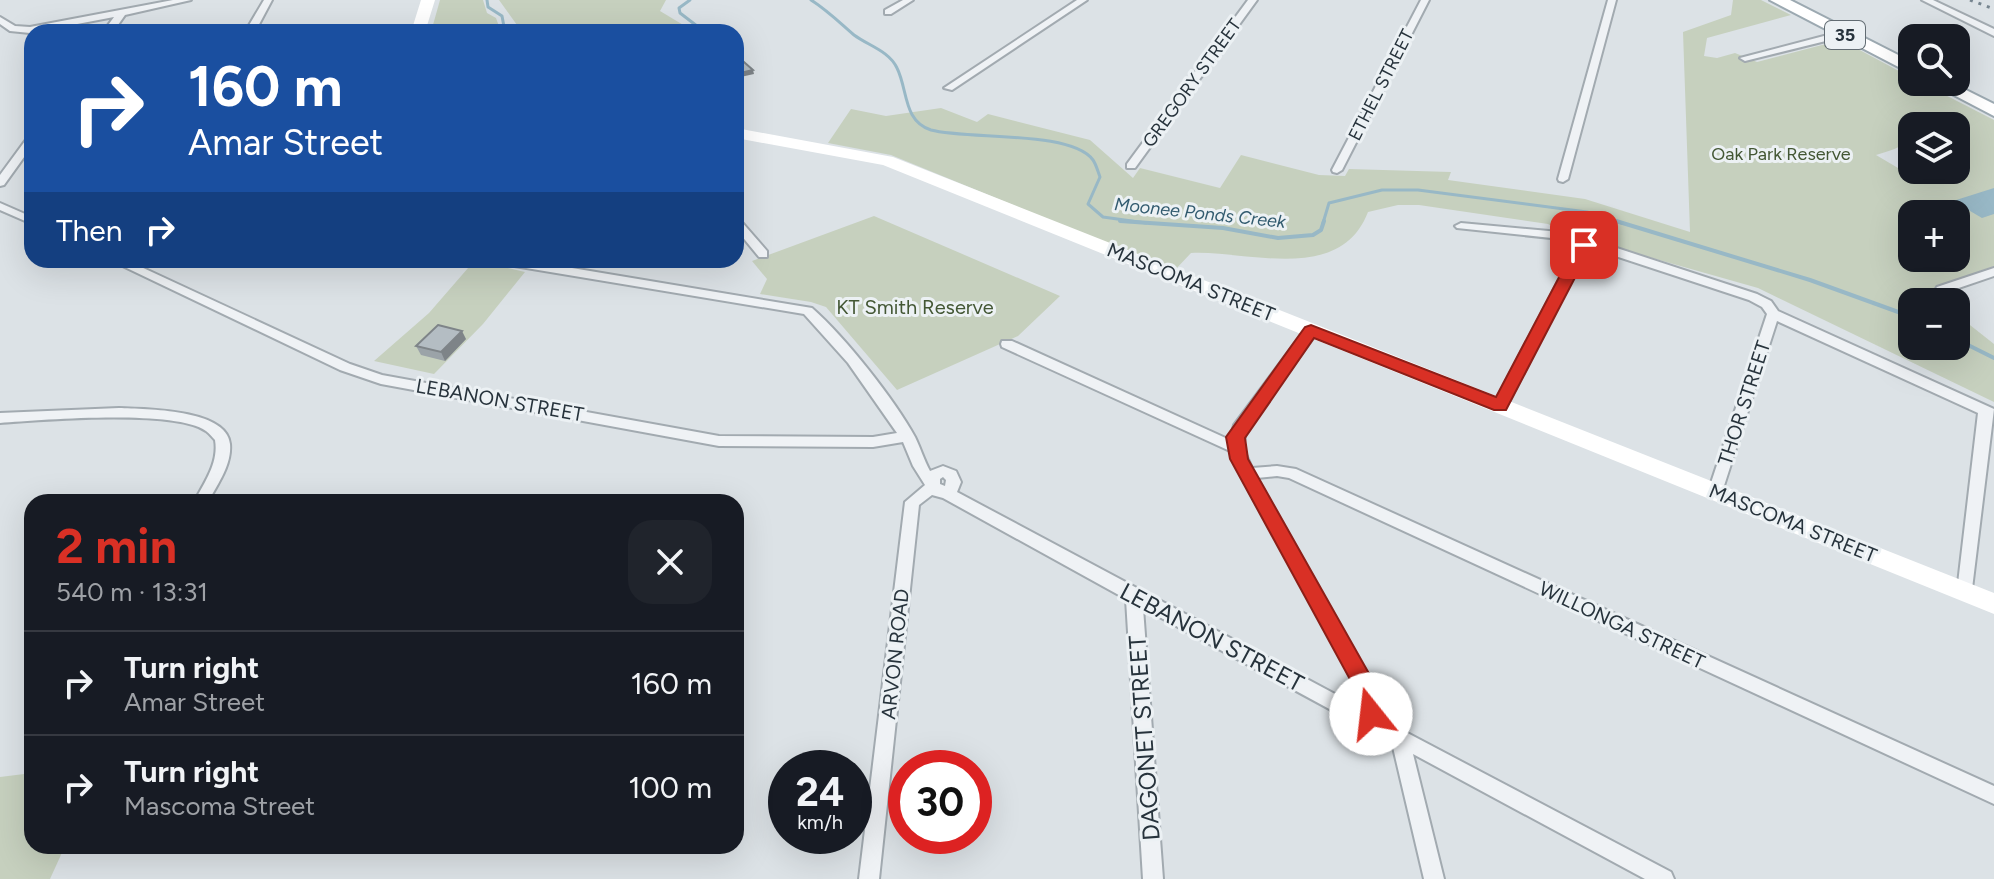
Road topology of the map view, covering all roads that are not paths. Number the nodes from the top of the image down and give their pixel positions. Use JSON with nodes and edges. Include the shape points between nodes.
{"nodes":[{"id":1,"x":127,"y":0,"type":"edge"},
{"id":2,"x":187,"y":0,"type":"edge"},
{"id":3,"x":268,"y":0,"type":"edge"},
{"id":4,"x":428,"y":0,"type":"edge"},
{"id":5,"x":909,"y":0,"type":"edge"},
{"id":6,"x":1083,"y":0,"type":"edge"},
{"id":7,"x":1253,"y":0,"type":"edge"},
{"id":8,"x":1425,"y":0,"type":"edge"},
{"id":9,"x":1612,"y":0,"type":"edge"},
{"id":10,"x":1778,"y":0,"type":"edge"},
{"id":11,"x":1926,"y":0,"type":"edge"},
{"id":12,"x":126,"y":12,"type":"junction"},
{"id":13,"x":888,"y":12,"type":"dead end"},
{"id":14,"x":0,"y":20,"type":"edge"},
{"id":15,"x":62,"y":24,"type":"edge"},
{"id":16,"x":115,"y":24,"type":"edge"},
{"id":17,"x":254,"y":24,"type":"edge"},
{"id":18,"x":420,"y":24,"type":"edge"},
{"id":19,"x":12,"y":29,"type":"junction"},
{"id":20,"x":24,"y":29,"type":"edge"},
{"id":21,"x":1994,"y":33,"type":"edge"},
{"id":22,"x":0,"y":34,"type":"edge"},
{"id":23,"x":1843,"y":34,"type":"junction"},
{"id":24,"x":1745,"y":58,"type":"dead end"},
{"id":25,"x":1898,"y":62,"type":"edge"},
{"id":26,"x":949,"y":88,"type":"dead end"},
{"id":27,"x":1965,"y":96,"type":"edge"},
{"id":28,"x":1994,"y":111,"type":"edge"},
{"id":29,"x":744,"y":134,"type":"edge"},
{"id":30,"x":24,"y":150,"type":"edge"},
{"id":31,"x":1131,"y":166,"type":"dead end"},
{"id":32,"x":1337,"y":170,"type":"dead end"},
{"id":33,"x":1563,"y":179,"type":"dead end"},
{"id":34,"x":0,"y":183,"type":"edge"},
{"id":35,"x":0,"y":206,"type":"edge"},
{"id":36,"x":24,"y":217,"type":"edge"},
{"id":37,"x":1461,"y":226,"type":"dead end"},
{"id":38,"x":744,"y":231,"type":"edge"},
{"id":39,"x":1585,"y":242,"type":"junction"},
{"id":40,"x":763,"y":254,"type":"dead end"},
{"id":41,"x":133,"y":268,"type":"edge"},
{"id":42,"x":550,"y":268,"type":"edge"},
{"id":43,"x":1994,"y":272,"type":"edge"},
{"id":44,"x":1947,"y":288,"type":"edge"},
{"id":45,"x":1773,"y":314,"type":"junction"},
{"id":46,"x":1311,"y":331,"type":"junction"},
{"id":47,"x":1007,"y":344,"type":"dead end"},
{"id":48,"x":1500,"y":406,"type":"junction"},
{"id":49,"x":1989,"y":414,"type":"edge"},
{"id":50,"x":0,"y":418,"type":"edge"},
{"id":51,"x":910,"y":439,"type":"junction"},
{"id":52,"x":1236,"y":448,"type":"junction"},
{"id":53,"x":1247,"y":474,"type":"junction"},
{"id":54,"x":941,"y":483,"type":"junction"},
{"id":55,"x":1715,"y":492,"type":"junction"},
{"id":56,"x":205,"y":494,"type":"edge"},
{"id":57,"x":1965,"y":592,"type":"junction"},
{"id":58,"x":1134,"y":596,"type":"junction"},
{"id":59,"x":1994,"y":604,"type":"edge"},
{"id":60,"x":1370,"y":722,"type":"junction"},
{"id":61,"x":1400,"y":738,"type":"junction"},
{"id":62,"x":1994,"y":795,"type":"edge"},
{"id":63,"x":869,"y":879,"type":"edge"},
{"id":64,"x":1153,"y":879,"type":"edge"},
{"id":65,"x":1434,"y":879,"type":"edge"},
{"id":66,"x":1664,"y":879,"type":"edge"}],
"edges":[{"from":1,"to":12,"type":"street"},
{"from":2,"to":12,"type":"street"},
{"from":3,"to":17,"type":"street"},
{"from":4,"to":18,"type":"main road"},
{"from":5,"to":13,"type":"street"},
{"from":6,"to":26,"type":"street"},
{"from":7,"to":31,"type":"street","name":"GREGORY STREET"},
{"from":8,"to":32,"type":"street","name":"ETHEL STREET"},
{"from":9,"to":33,"type":"street"},
{"from":10,"to":23,"type":"main road","number":"35"},
{"from":11,"to":21,"type":"street"},
{"from":12,"to":15,"type":"street"},
{"from":12,"to":16,"type":"street"},
{"from":14,"to":19,"type":"street"},
{"from":19,"to":20,"type":"street"},
{"from":19,"to":22,"type":"street"},
{"from":23,"to":24,"type":"street"},
{"from":23,"to":25,"type":"main road","number":"35"},
{"from":27,"to":28,"type":"main road"},
{"from":29,"to":46,"type":"main road","name":"MASCOMA STREET","via":[[887,161]]},
{"from":30,"to":34,"type":"street"},
{"from":35,"to":36,"type":"street"},
{"from":37,"to":39,"type":"street"},
{"from":38,"to":40,"type":"street"},
{"from":39,"to":45,"type":"street","via":[[1753,297]]},
{"from":39,"to":48,"type":"street"},
{"from":41,"to":51,"type":"street","name":"LEBANON STREET","via":[[381,379],[719,441]]},
{"from":42,"to":51,"type":"street","via":[[808,311]]},
{"from":43,"to":44,"type":"street"},
{"from":45,"to":49,"type":"street"},
{"from":45,"to":55,"type":"street","name":"THOR STREET"},
{"from":46,"to":48,"type":"main road","name":"MASCOMA STREET"},
{"from":46,"to":52,"type":"street","via":[[1239,429]]},
{"from":47,"to":52,"type":"street"},
{"from":48,"to":55,"type":"main road","name":"MASCOMA STREET"},
{"from":49,"to":57,"type":"street"},
{"from":50,"to":56,"type":"street","via":[[97,411],[194,420],[214,427],[223,440],[222,456]]},
{"from":51,"to":54,"type":"street","via":[[920,466]]},
{"from":52,"to":53,"type":"street"},
{"from":53,"to":60,"type":"street","via":[[1369,693]]},
{"from":53,"to":62,"type":"street","name":"WILLONGA STREET","via":[[1291,473]]},
{"from":54,"to":58,"type":"street","name":"LEBANON STREET","via":[[972,506]]},
{"from":54,"to":63,"type":"street","name":"ARVON ROAD","via":[[912,502]]},
{"from":55,"to":57,"type":"main road","name":"MASCOMA STREET"},
{"from":57,"to":59,"type":"main road","name":"MASCOMA STREET"},
{"from":58,"to":60,"type":"street","name":"LEBANON STREET"},
{"from":58,"to":64,"type":"street","name":"DAGONET STREET"},
{"from":60,"to":61,"type":"street","name":"LEBANON STREET"},
{"from":61,"to":65,"type":"street"},
{"from":61,"to":66,"type":"street","name":"LEBANON STREET"}]}
